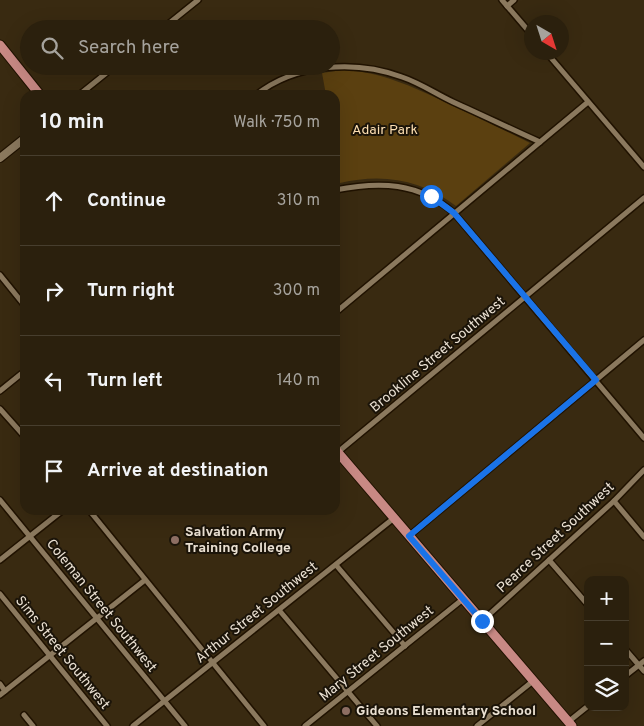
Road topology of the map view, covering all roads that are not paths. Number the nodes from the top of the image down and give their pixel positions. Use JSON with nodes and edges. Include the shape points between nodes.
{"nodes":[{"id":1,"x":198,"y":0,"type":"edge"},
{"id":2,"x":502,"y":0,"type":"edge"},
{"id":3,"x":514,"y":0,"type":"edge"},
{"id":4,"x":507,"y":6,"type":"junction"},
{"id":5,"x":173,"y":20,"type":"edge"},
{"id":6,"x":524,"y":26,"type":"edge"},
{"id":7,"x":0,"y":45,"type":"edge"},
{"id":8,"x":553,"y":60,"type":"edge"},
{"id":9,"x":340,"y":66,"type":"edge"},
{"id":10,"x":20,"y":70,"type":"edge"},
{"id":11,"x":24,"y":75,"type":"edge"},
{"id":12,"x":104,"y":75,"type":"edge"},
{"id":13,"x":296,"y":75,"type":"edge"},
{"id":14,"x":36,"y":90,"type":"edge"},
{"id":15,"x":85,"y":90,"type":"edge"},
{"id":16,"x":264,"y":90,"type":"edge"},
{"id":17,"x":588,"y":102,"type":"junction"},
{"id":18,"x":20,"y":142,"type":"edge"},
{"id":19,"x":540,"y":142,"type":"junction"},
{"id":20,"x":0,"y":158,"type":"edge"},
{"id":21,"x":644,"y":167,"type":"edge"},
{"id":22,"x":340,"y":189,"type":"edge"},
{"id":23,"x":644,"y":198,"type":"edge"},
{"id":24,"x":454,"y":213,"type":"junction"},
{"id":25,"x":0,"y":275,"type":"edge"},
{"id":26,"x":525,"y":297,"type":"junction"},
{"id":27,"x":20,"y":300,"type":"edge"},
{"id":28,"x":340,"y":309,"type":"edge"},
{"id":29,"x":644,"y":340,"type":"edge"},
{"id":30,"x":20,"y":375,"type":"edge"},
{"id":31,"x":596,"y":380,"type":"junction"},
{"id":32,"x":0,"y":392,"type":"edge"},
{"id":33,"x":0,"y":409,"type":"edge"},
{"id":34,"x":20,"y":431,"type":"edge"},
{"id":35,"x":644,"y":438,"type":"edge"},
{"id":36,"x":340,"y":448,"type":"edge"},
{"id":37,"x":340,"y":454,"type":"edge"},
{"id":38,"x":644,"y":470,"type":"edge"},
{"id":39,"x":0,"y":500,"type":"edge"},
{"id":40,"x":614,"y":501,"type":"junction"},
{"id":41,"x":56,"y":515,"type":"edge"},
{"id":42,"x":92,"y":515,"type":"edge"},
{"id":43,"x":394,"y":518,"type":"junction"},
{"id":44,"x":29,"y":536,"type":"junction"},
{"id":45,"x":409,"y":536,"type":"junction"},
{"id":46,"x":644,"y":537,"type":"edge"},
{"id":47,"x":0,"y":560,"type":"edge"},
{"id":48,"x":549,"y":560,"type":"junction"},
{"id":49,"x":336,"y":564,"type":"junction"},
{"id":50,"x":145,"y":580,"type":"junction"},
{"id":51,"x":0,"y":594,"type":"edge"},
{"id":52,"x":463,"y":599,"type":"junction"},
{"id":53,"x":584,"y":600,"type":"edge"},
{"id":54,"x":279,"y":610,"type":"junction"},
{"id":55,"x":97,"y":619,"type":"junction"},
{"id":56,"x":482,"y":621,"type":"junction"},
{"id":57,"x":405,"y":646,"type":"junction"},
{"id":58,"x":629,"y":654,"type":"edge"},
{"id":59,"x":50,"y":656,"type":"junction"},
{"id":60,"x":644,"y":661,"type":"edge"},
{"id":61,"x":212,"y":663,"type":"junction"},
{"id":62,"x":639,"y":665,"type":"junction"},
{"id":63,"x":644,"y":671,"type":"edge"},
{"id":64,"x":629,"y":673,"type":"edge"},
{"id":65,"x":533,"y":681,"type":"junction"},
{"id":66,"x":0,"y":684,"type":"edge"},
{"id":67,"x":5,"y":691,"type":"junction"},
{"id":68,"x":348,"y":692,"type":"junction"},
{"id":69,"x":0,"y":695,"type":"edge"},
{"id":70,"x":164,"y":701,"type":"junction"},
{"id":71,"x":584,"y":710,"type":"edge"},
{"id":72,"x":24,"y":715,"type":"dead end"},
{"id":73,"x":570,"y":724,"type":"edge"},
{"id":74,"x":33,"y":726,"type":"edge"},
{"id":75,"x":107,"y":726,"type":"edge"},
{"id":76,"x":133,"y":726,"type":"edge"},
{"id":77,"x":184,"y":726,"type":"edge"},
{"id":78,"x":264,"y":726,"type":"edge"},
{"id":79,"x":305,"y":726,"type":"edge"},
{"id":80,"x":376,"y":726,"type":"edge"},
{"id":81,"x":477,"y":726,"type":"edge"}],
"edges":[{"from":1,"to":5,"type":"street"},
{"from":2,"to":4,"type":"street"},
{"from":3,"to":4,"type":"street"},
{"from":4,"to":6,"type":"street"},
{"from":7,"to":10,"type":"main road"},
{"from":8,"to":17,"type":"street"},
{"from":9,"to":19,"type":"street","via":[[379,70],[400,76]]},
{"from":11,"to":14,"type":"main road"},
{"from":12,"to":15,"type":"street"},
{"from":13,"to":16,"type":"street"},
{"from":17,"to":19,"type":"street"},
{"from":17,"to":21,"type":"street"},
{"from":18,"to":20,"type":"main road"},
{"from":19,"to":24,"type":"street"},
{"from":22,"to":24,"type":"street","via":[[404,187],[431,196]]},
{"from":23,"to":26,"type":"street","name":"Brookline Street Southwest"},
{"from":24,"to":26,"type":"street"},
{"from":24,"to":28,"type":"street"},
{"from":25,"to":27,"type":"street"},
{"from":26,"to":31,"type":"street"},
{"from":26,"to":36,"type":"street","name":"Brookline Street Southwest"},
{"from":29,"to":31,"type":"street"},
{"from":30,"to":32,"type":"street"},
{"from":31,"to":35,"type":"street"},
{"from":31,"to":45,"type":"street"},
{"from":33,"to":34,"type":"street"},
{"from":37,"to":43,"type":"main road"},
{"from":38,"to":40,"type":"street","name":"Pearce Street Southwest"},
{"from":39,"to":44,"type":"street","name":"Coleman Street Southwest"},
{"from":40,"to":46,"type":"street"},
{"from":40,"to":48,"type":"street","name":"Pearce Street Southwest"},
{"from":41,"to":44,"type":"street"},
{"from":42,"to":50,"type":"street"},
{"from":43,"to":45,"type":"main road"},
{"from":43,"to":49,"type":"street","name":"Arthur Street Southwest"},
{"from":44,"to":47,"type":"street"},
{"from":44,"to":55,"type":"street","name":"Coleman Street Southwest"},
{"from":45,"to":52,"type":"main road"},
{"from":48,"to":53,"type":"street"},
{"from":48,"to":56,"type":"street","name":"Pearce Street Southwest"},
{"from":49,"to":54,"type":"street","name":"Arthur Street Southwest"},
{"from":49,"to":57,"type":"street"},
{"from":50,"to":55,"type":"street"},
{"from":50,"to":61,"type":"street"},
{"from":51,"to":59,"type":"street","name":"Sims Street Southwest"},
{"from":52,"to":56,"type":"main road"},
{"from":52,"to":57,"type":"street","name":"Mary Street Southwest"},
{"from":54,"to":61,"type":"street","name":"Arthur Street Southwest"},
{"from":54,"to":68,"type":"street"},
{"from":55,"to":59,"type":"street"},
{"from":55,"to":70,"type":"street","name":"Coleman Street Southwest"},
{"from":56,"to":65,"type":"main road"},
{"from":57,"to":68,"type":"street","name":"Mary Street Southwest"},
{"from":58,"to":62,"type":"street"},
{"from":59,"to":67,"type":"street"},
{"from":59,"to":75,"type":"street","name":"Sims Street Southwest"},
{"from":60,"to":62,"type":"street"},
{"from":61,"to":70,"type":"street","name":"Arthur Street Southwest"},
{"from":61,"to":78,"type":"street"},
{"from":62,"to":63,"type":"street"},
{"from":62,"to":64,"type":"street"},
{"from":65,"to":73,"type":"main road"},
{"from":65,"to":81,"type":"street"},
{"from":66,"to":67,"type":"street"},
{"from":67,"to":69,"type":"street"},
{"from":68,"to":79,"type":"street","name":"Mary Street Southwest"},
{"from":68,"to":80,"type":"street"},
{"from":70,"to":76,"type":"street","name":"Arthur Street Southwest"},
{"from":70,"to":77,"type":"street","name":"Coleman Street Southwest"},
{"from":71,"to":73,"type":"street"},
{"from":72,"to":74,"type":"street"}]}
